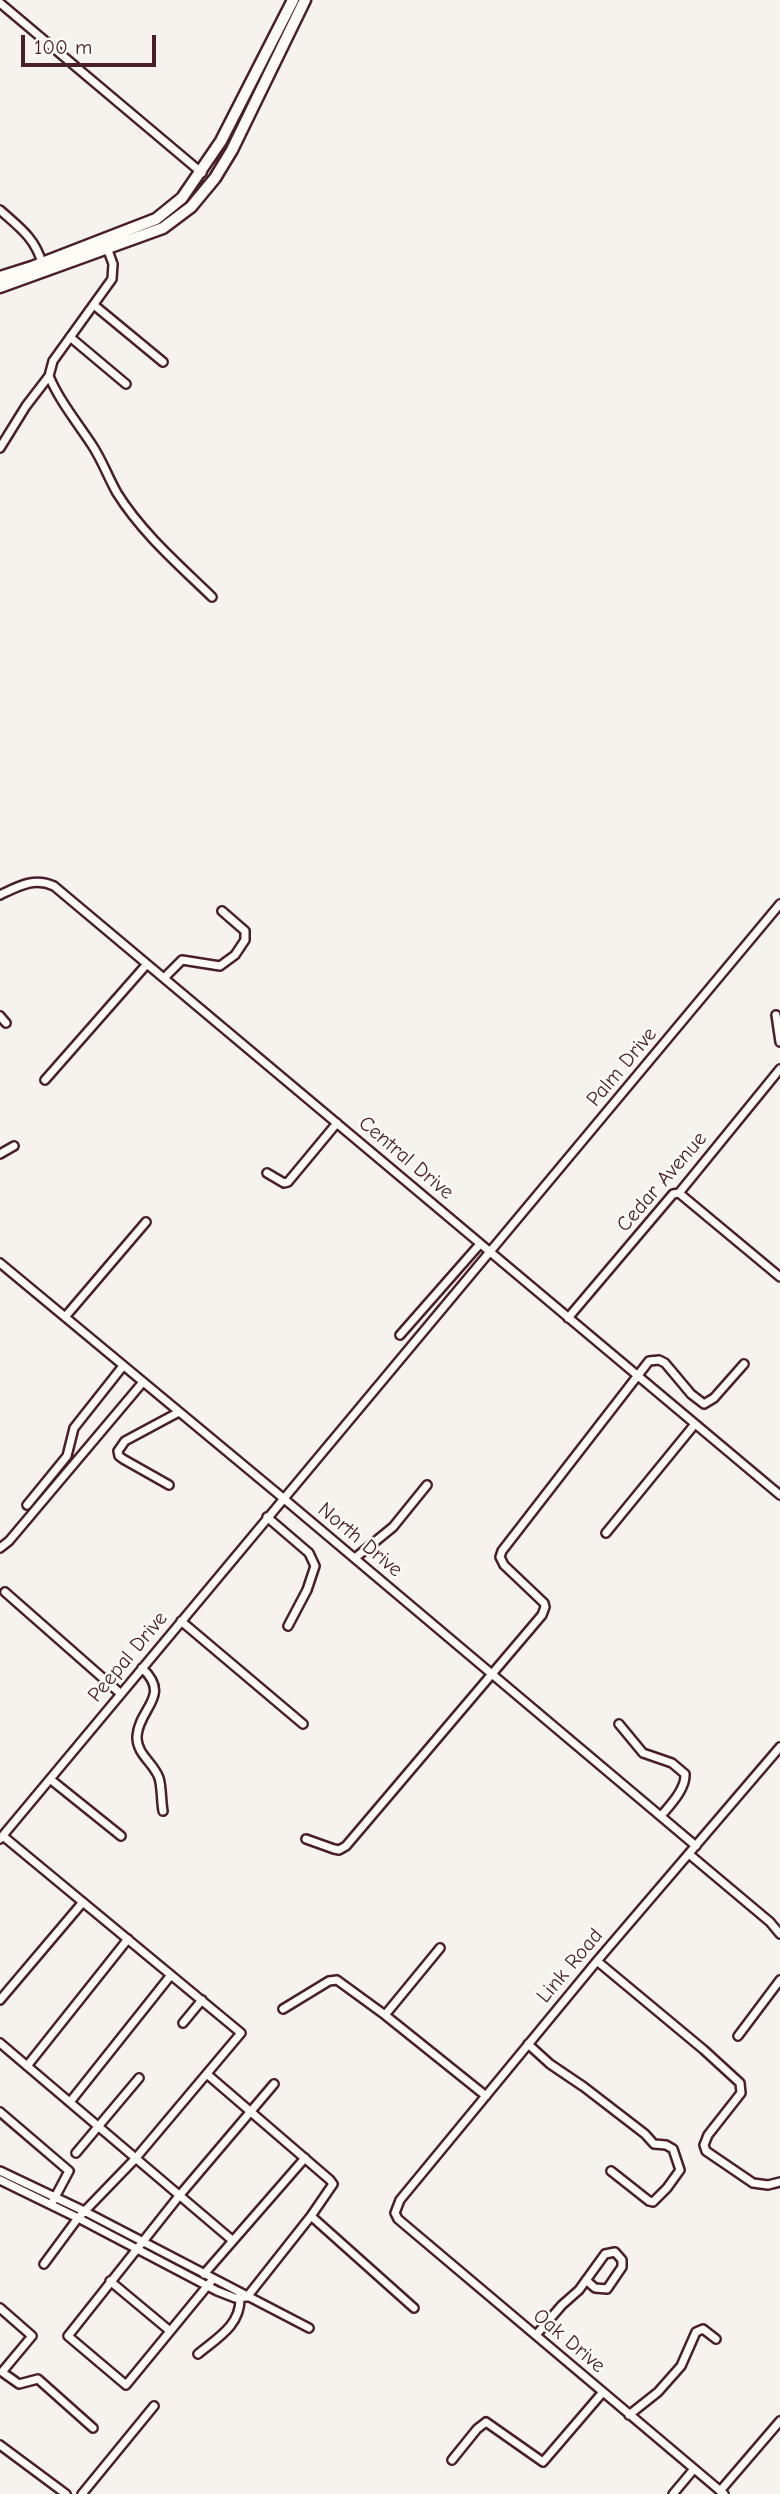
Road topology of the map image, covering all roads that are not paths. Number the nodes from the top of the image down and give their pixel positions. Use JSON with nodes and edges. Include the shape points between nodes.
{"nodes":[{"id":1,"x":292,"y":0,"type":"edge"},
{"id":2,"x":305,"y":0,"type":"edge"},
{"id":3,"x":0,"y":3,"type":"edge"},
{"id":4,"x":202,"y":173,"type":"junction"},
{"id":5,"x":0,"y":210,"type":"edge"},
{"id":6,"x":106,"y":244,"type":"junction"},
{"id":7,"x":42,"y":263,"type":"junction"},
{"id":8,"x":0,"y":277,"type":"edge"},
{"id":9,"x":0,"y":287,"type":"edge"},
{"id":10,"x":94,"y":304,"type":"junction"},
{"id":11,"x":70,"y":337,"type":"junction"},
{"id":12,"x":163,"y":362,"type":"dead end"},
{"id":13,"x":49,"y":376,"type":"junction"},
{"id":14,"x":126,"y":384,"type":"dead end"},
{"id":15,"x":0,"y":448,"type":"edge"},
{"id":16,"x":212,"y":597,"type":"dead end"},
{"id":17,"x":0,"y":895,"type":"edge"},
{"id":18,"x":780,"y":904,"type":"edge"},
{"id":19,"x":222,"y":911,"type":"dead end"},
{"id":20,"x":147,"y":964,"type":"junction"},
{"id":21,"x":164,"y":978,"type":"junction"},
{"id":22,"x":776,"y":1015,"type":"dead end"},
{"id":23,"x":0,"y":1016,"type":"edge"},
{"id":24,"x":6,"y":1023,"type":"dead end"},
{"id":25,"x":780,"y":1042,"type":"edge"},
{"id":26,"x":780,"y":1069,"type":"edge"},
{"id":27,"x":45,"y":1080,"type":"dead end"},
{"id":28,"x":337,"y":1123,"type":"junction"},
{"id":29,"x":14,"y":1146,"type":"dead end"},
{"id":30,"x":0,"y":1154,"type":"edge"},
{"id":31,"x":267,"y":1173,"type":"dead end"},
{"id":32,"x":679,"y":1193,"type":"junction"},
{"id":33,"x":146,"y":1222,"type":"dead end"},
{"id":34,"x":480,"y":1244,"type":"junction"},
{"id":35,"x":490,"y":1252,"type":"junction"},
{"id":36,"x":0,"y":1264,"type":"edge"},
{"id":37,"x":780,"y":1277,"type":"edge"},
{"id":38,"x":65,"y":1317,"type":"junction"},
{"id":39,"x":568,"y":1318,"type":"junction"},
{"id":40,"x":400,"y":1335,"type":"dead end"},
{"id":41,"x":744,"y":1364,"type":"dead end"},
{"id":42,"x":123,"y":1366,"type":"junction"},
{"id":43,"x":636,"y":1375,"type":"junction"},
{"id":44,"x":144,"y":1382,"type":"junction"},
{"id":45,"x":179,"y":1412,"type":"junction"},
{"id":46,"x":695,"y":1424,"type":"junction"},
{"id":47,"x":169,"y":1485,"type":"dead end"},
{"id":48,"x":427,"y":1485,"type":"dead end"},
{"id":49,"x":780,"y":1495,"type":"edge"},
{"id":50,"x":283,"y":1498,"type":"junction"},
{"id":51,"x":27,"y":1505,"type":"dead end"},
{"id":52,"x":267,"y":1517,"type":"junction"},
{"id":53,"x":606,"y":1533,"type":"dead end"},
{"id":54,"x":0,"y":1548,"type":"edge"},
{"id":55,"x":355,"y":1558,"type":"junction"},
{"id":56,"x":5,"y":1592,"type":"dead end"},
{"id":57,"x":181,"y":1621,"type":"junction"},
{"id":58,"x":288,"y":1626,"type":"dead end"},
{"id":59,"x":142,"y":1668,"type":"junction"},
{"id":60,"x":491,"y":1673,"type":"junction"},
{"id":61,"x":121,"y":1694,"type":"junction"},
{"id":62,"x":303,"y":1724,"type":"dead end"},
{"id":63,"x":619,"y":1724,"type":"dead end"},
{"id":64,"x":780,"y":1748,"type":"edge"},
{"id":65,"x":50,"y":1779,"type":"junction"},
{"id":66,"x":163,"y":1811,"type":"dead end"},
{"id":67,"x":661,"y":1816,"type":"junction"},
{"id":68,"x":121,"y":1836,"type":"dead end"},
{"id":69,"x":1,"y":1838,"type":"edge"},
{"id":70,"x":306,"y":1839,"type":"dead end"},
{"id":71,"x":696,"y":1846,"type":"junction"},
{"id":72,"x":689,"y":1854,"type":"junction"},
{"id":73,"x":83,"y":1902,"type":"junction"},
{"id":74,"x":780,"y":1934,"type":"edge"},
{"id":75,"x":128,"y":1939,"type":"junction"},
{"id":76,"x":440,"y":1948,"type":"dead end"},
{"id":77,"x":597,"y":1961,"type":"junction"},
{"id":78,"x":171,"y":1975,"type":"junction"},
{"id":79,"x":780,"y":1980,"type":"edge"},
{"id":80,"x":0,"y":2000,"type":"edge"},
{"id":81,"x":202,"y":2000,"type":"junction"},
{"id":82,"x":283,"y":2009,"type":"dead end"},
{"id":83,"x":385,"y":2015,"type":"junction"},
{"id":84,"x":183,"y":2023,"type":"dead end"},
{"id":85,"x":738,"y":2036,"type":"dead end"},
{"id":86,"x":0,"y":2043,"type":"edge"},
{"id":87,"x":528,"y":2045,"type":"junction"},
{"id":88,"x":27,"y":2066,"type":"junction"},
{"id":89,"x":208,"y":2076,"type":"junction"},
{"id":90,"x":139,"y":2078,"type":"dead end"},
{"id":91,"x":274,"y":2084,"type":"dead end"},
{"id":92,"x":486,"y":2096,"type":"junction"},
{"id":93,"x":70,"y":2102,"type":"junction"},
{"id":94,"x":250,"y":2111,"type":"junction"},
{"id":95,"x":0,"y":2112,"type":"edge"},
{"id":96,"x":98,"y":2126,"type":"junction"},
{"id":97,"x":76,"y":2153,"type":"dead end"},
{"id":98,"x":304,"y":2158,"type":"junction"},
{"id":99,"x":135,"y":2159,"type":"junction"},
{"id":100,"x":0,"y":2171,"type":"edge"},
{"id":101,"x":611,"y":2171,"type":"dead end"},
{"id":102,"x":0,"y":2180,"type":"edge"},
{"id":103,"x":780,"y":2182,"type":"edge"},
{"id":104,"x":179,"y":2196,"type":"junction"},
{"id":105,"x":53,"y":2201,"type":"junction"},
{"id":106,"x":395,"y":2213,"type":"joint"},
{"id":107,"x":81,"y":2215,"type":"junction"},
{"id":108,"x":312,"y":2216,"type":"junction"},
{"id":109,"x":232,"y":2240,"type":"junction"},
{"id":110,"x":142,"y":2242,"type":"junction"},
{"id":111,"x":135,"y":2249,"type":"junction"},
{"id":112,"x":44,"y":2264,"type":"dead end"},
{"id":113,"x":204,"y":2274,"type":"junction"},
{"id":114,"x":213,"y":2278,"type":"junction"},
{"id":115,"x":586,"y":2280,"type":"junction"},
{"id":116,"x":110,"y":2281,"type":"junction"},
{"id":117,"x":207,"y":2286,"type":"junction"},
{"id":118,"x":244,"y":2298,"type":"junction"},
{"id":119,"x":0,"y":2308,"type":"edge"},
{"id":120,"x":414,"y":2308,"type":"dead end"},
{"id":121,"x":309,"y":2328,"type":"dead end"},
{"id":122,"x":170,"y":2332,"type":"junction"},
{"id":123,"x":536,"y":2335,"type":"junction"},
{"id":124,"x":716,"y":2339,"type":"dead end"},
{"id":125,"x":198,"y":2354,"type":"dead end"},
{"id":126,"x":1,"y":2374,"type":"edge"},
{"id":127,"x":603,"y":2392,"type":"junction"},
{"id":128,"x":154,"y":2406,"type":"dead end"},
{"id":129,"x":629,"y":2414,"type":"junction"},
{"id":130,"x":780,"y":2421,"type":"edge"},
{"id":131,"x":93,"y":2428,"type":"dead end"},
{"id":132,"x":0,"y":2445,"type":"edge"},
{"id":133,"x":452,"y":2460,"type":"dead end"},
{"id":134,"x":694,"y":2469,"type":"junction"},
{"id":135,"x":722,"y":2493,"type":"edge"},
{"id":136,"x":66,"y":2494,"type":"edge"},
{"id":137,"x":82,"y":2494,"type":"edge"},
{"id":138,"x":673,"y":2494,"type":"edge"}],
"edges":[{"from":1,"to":4,"type":"main road"},
{"from":2,"to":6,"type":"main road","via":[[215,178],[191,207],[163,228]]},
{"from":3,"to":4,"type":"street"},
{"from":4,"to":6,"type":"main road","via":[[182,198],[156,219]]},
{"from":5,"to":7,"type":"street","via":[[35,243]]},
{"from":6,"to":7,"type":"main road"},
{"from":6,"to":9,"type":"main road"},
{"from":6,"to":10,"type":"street","via":[[114,274]]},
{"from":7,"to":8,"type":"main road"},
{"from":10,"to":11,"type":"street"},
{"from":10,"to":12,"type":"street"},
{"from":11,"to":13,"type":"street"},
{"from":11,"to":14,"type":"street"},
{"from":13,"to":15,"type":"street"},
{"from":13,"to":16,"type":"street","via":[[130,511],[162,550]]},
{"from":17,"to":20,"type":"street","name":"Central Drive","via":[[42,880]]},
{"from":18,"to":35,"type":"street","name":"Palm Drive"},
{"from":19,"to":21,"type":"street","via":[[246,936],[235,955],[220,966],[182,960]]},
{"from":20,"to":21,"type":"street","name":"Central Drive"},
{"from":20,"to":27,"type":"street"},
{"from":21,"to":28,"type":"street","name":"Central Drive"},
{"from":22,"to":25,"type":"street"},
{"from":23,"to":24,"type":"street"},
{"from":26,"to":32,"type":"street","name":"Cedar Avenue"},
{"from":28,"to":31,"type":"street","via":[[288,1182]]},
{"from":28,"to":34,"type":"street","name":"Central Drive"},
{"from":29,"to":30,"type":"street"},
{"from":32,"to":37,"type":"street"},
{"from":32,"to":39,"type":"street","name":"Cedar Avenue","via":[[673,1194]]},
{"from":33,"to":38,"type":"street"},
{"from":34,"to":35,"type":"street","name":"Central Drive"},
{"from":34,"to":40,"type":"street"},
{"from":35,"to":39,"type":"street","name":"Central Drive"},
{"from":35,"to":50,"type":"street","name":"Palm Drive"},
{"from":36,"to":38,"type":"street","name":"North Drive"},
{"from":38,"to":42,"type":"street","name":"North Drive"},
{"from":39,"to":43,"type":"street","name":"Central Drive"},
{"from":41,"to":43,"type":"street","via":[[704,1404],[659,1360],[649,1361]]},
{"from":42,"to":44,"type":"street","name":"North Drive"},
{"from":42,"to":51,"type":"street","via":[[75,1428],[67,1456]]},
{"from":43,"to":46,"type":"street","name":"Central Drive"},
{"from":43,"to":60,"type":"street","via":[[502,1551],[504,1565],[545,1607]]},
{"from":44,"to":45,"type":"street","name":"North Drive"},
{"from":44,"to":54,"type":"street"},
{"from":45,"to":47,"type":"street","via":[[125,1441],[118,1451],[123,1459]]},
{"from":45,"to":50,"type":"street","name":"North Drive"},
{"from":46,"to":49,"type":"street","name":"Central Drive"},
{"from":46,"to":53,"type":"street"},
{"from":48,"to":55,"type":"street","via":[[393,1527]]},
{"from":50,"to":52,"type":"street","name":"Peepal Drive"},
{"from":50,"to":55,"type":"street","name":"North Drive"},
{"from":52,"to":57,"type":"street","name":"Peepal Drive"},
{"from":52,"to":58,"type":"street","via":[[309,1553],[315,1566]]},
{"from":55,"to":60,"type":"street","name":"North Drive"},
{"from":56,"to":61,"type":"street"},
{"from":57,"to":59,"type":"street","name":"Peepal Drive"},
{"from":57,"to":62,"type":"street"},
{"from":59,"to":61,"type":"street","name":"Peepal Drive"},
{"from":59,"to":66,"type":"street","via":[[153,1680],[154,1696],[138,1729],[138,1745],[159,1780]]},
{"from":60,"to":67,"type":"street","name":"North Drive"},
{"from":60,"to":70,"type":"street","via":[[346,1846],[339,1850]]},
{"from":61,"to":65,"type":"street","name":"Peepal Drive"},
{"from":63,"to":67,"type":"street","via":[[643,1752],[672,1763],[685,1774]]},
{"from":64,"to":71,"type":"street","name":"Link Road"},
{"from":65,"to":68,"type":"street"},
{"from":65,"to":69,"type":"street","name":"Peepal Drive"},
{"from":67,"to":71,"type":"street","name":"North Drive"},
{"from":69,"to":73,"type":"street"},
{"from":71,"to":72,"type":"street","name":"Link Road"},
{"from":72,"to":74,"type":"street"},
{"from":72,"to":77,"type":"street","name":"Link Road"},
{"from":73,"to":75,"type":"street"},
{"from":73,"to":80,"type":"street"},
{"from":75,"to":78,"type":"street"},
{"from":75,"to":88,"type":"street"},
{"from":76,"to":83,"type":"street"},
{"from":77,"to":87,"type":"street","name":"Link Road"},
{"from":77,"to":103,"type":"street","via":[[740,2084],[741,2093],[705,2140],[706,2151],[753,2183]]},
{"from":78,"to":81,"type":"street"},
{"from":78,"to":93,"type":"street"},
{"from":79,"to":85,"type":"street"},
{"from":81,"to":84,"type":"street"},
{"from":81,"to":89,"type":"street","via":[[241,2033]]},
{"from":82,"to":83,"type":"street","via":[[337,1980]]},
{"from":83,"to":92,"type":"street"},
{"from":86,"to":88,"type":"street"},
{"from":87,"to":92,"type":"street","name":"Link Road"},
{"from":87,"to":101,"type":"street","via":[[654,2144],[673,2149],[680,2169],[653,2202]]},
{"from":88,"to":93,"type":"street"},
{"from":89,"to":94,"type":"street"},
{"from":89,"to":99,"type":"street"},
{"from":90,"to":96,"type":"street"},
{"from":91,"to":94,"type":"street"},
{"from":92,"to":106,"type":"street","name":"Link Road","via":[[400,2200]]},
{"from":93,"to":96,"type":"street"},
{"from":94,"to":98,"type":"street"},
{"from":94,"to":104,"type":"street"},
{"from":95,"to":105,"type":"street","via":[[69,2171]]},
{"from":96,"to":97,"type":"street"},
{"from":96,"to":99,"type":"street"},
{"from":98,"to":108,"type":"street","via":[[332,2184]]},
{"from":98,"to":109,"type":"street"},
{"from":99,"to":104,"type":"street"},
{"from":99,"to":107,"type":"street"},
{"from":100,"to":105,"type":"street"},
{"from":102,"to":105,"type":"street"},
{"from":104,"to":109,"type":"street"},
{"from":104,"to":110,"type":"street"},
{"from":105,"to":107,"type":"street"},
{"from":106,"to":123,"type":"street","name":"Oak Drive"},
{"from":107,"to":110,"type":"street"},
{"from":107,"to":111,"type":"street"},
{"from":107,"to":112,"type":"street"},
{"from":108,"to":118,"type":"street"},
{"from":108,"to":120,"type":"street"},
{"from":109,"to":113,"type":"street"},
{"from":110,"to":111,"type":"street"},
{"from":110,"to":113,"type":"street"},
{"from":111,"to":116,"type":"street"},
{"from":111,"to":117,"type":"street"},
{"from":113,"to":114,"type":"street"},
{"from":114,"to":117,"type":"street"},
{"from":114,"to":118,"type":"street"},
{"from":115,"to":115,"type":"street","via":[[595,2288],[607,2289],[622,2260],[608,2252]]},
{"from":115,"to":123,"type":"street"},
{"from":116,"to":122,"type":"street"},
{"from":116,"to":122,"type":"street","via":[[68,2339],[126,2385]]},
{"from":117,"to":118,"type":"street"},
{"from":117,"to":122,"type":"street"},
{"from":118,"to":121,"type":"street"},
{"from":118,"to":125,"type":"street","via":[[233,2324]]},
{"from":119,"to":126,"type":"street","via":[[32,2336]]},
{"from":123,"to":127,"type":"street","name":"Oak Drive"},
{"from":124,"to":129,"type":"street","via":[[703,2329],[696,2332],[681,2366],[658,2392]]},
{"from":126,"to":131,"type":"street","via":[[19,2384],[38,2379]]},
{"from":127,"to":129,"type":"street","name":"Oak Drive"},
{"from":127,"to":133,"type":"street","via":[[543,2462],[486,2423]]},
{"from":128,"to":137,"type":"street"},
{"from":129,"to":134,"type":"street","name":"Oak Drive"},
{"from":130,"to":135,"type":"street"},
{"from":132,"to":136,"type":"street"},
{"from":134,"to":135,"type":"street","name":"Oak Drive"},
{"from":134,"to":138,"type":"street"}]}
